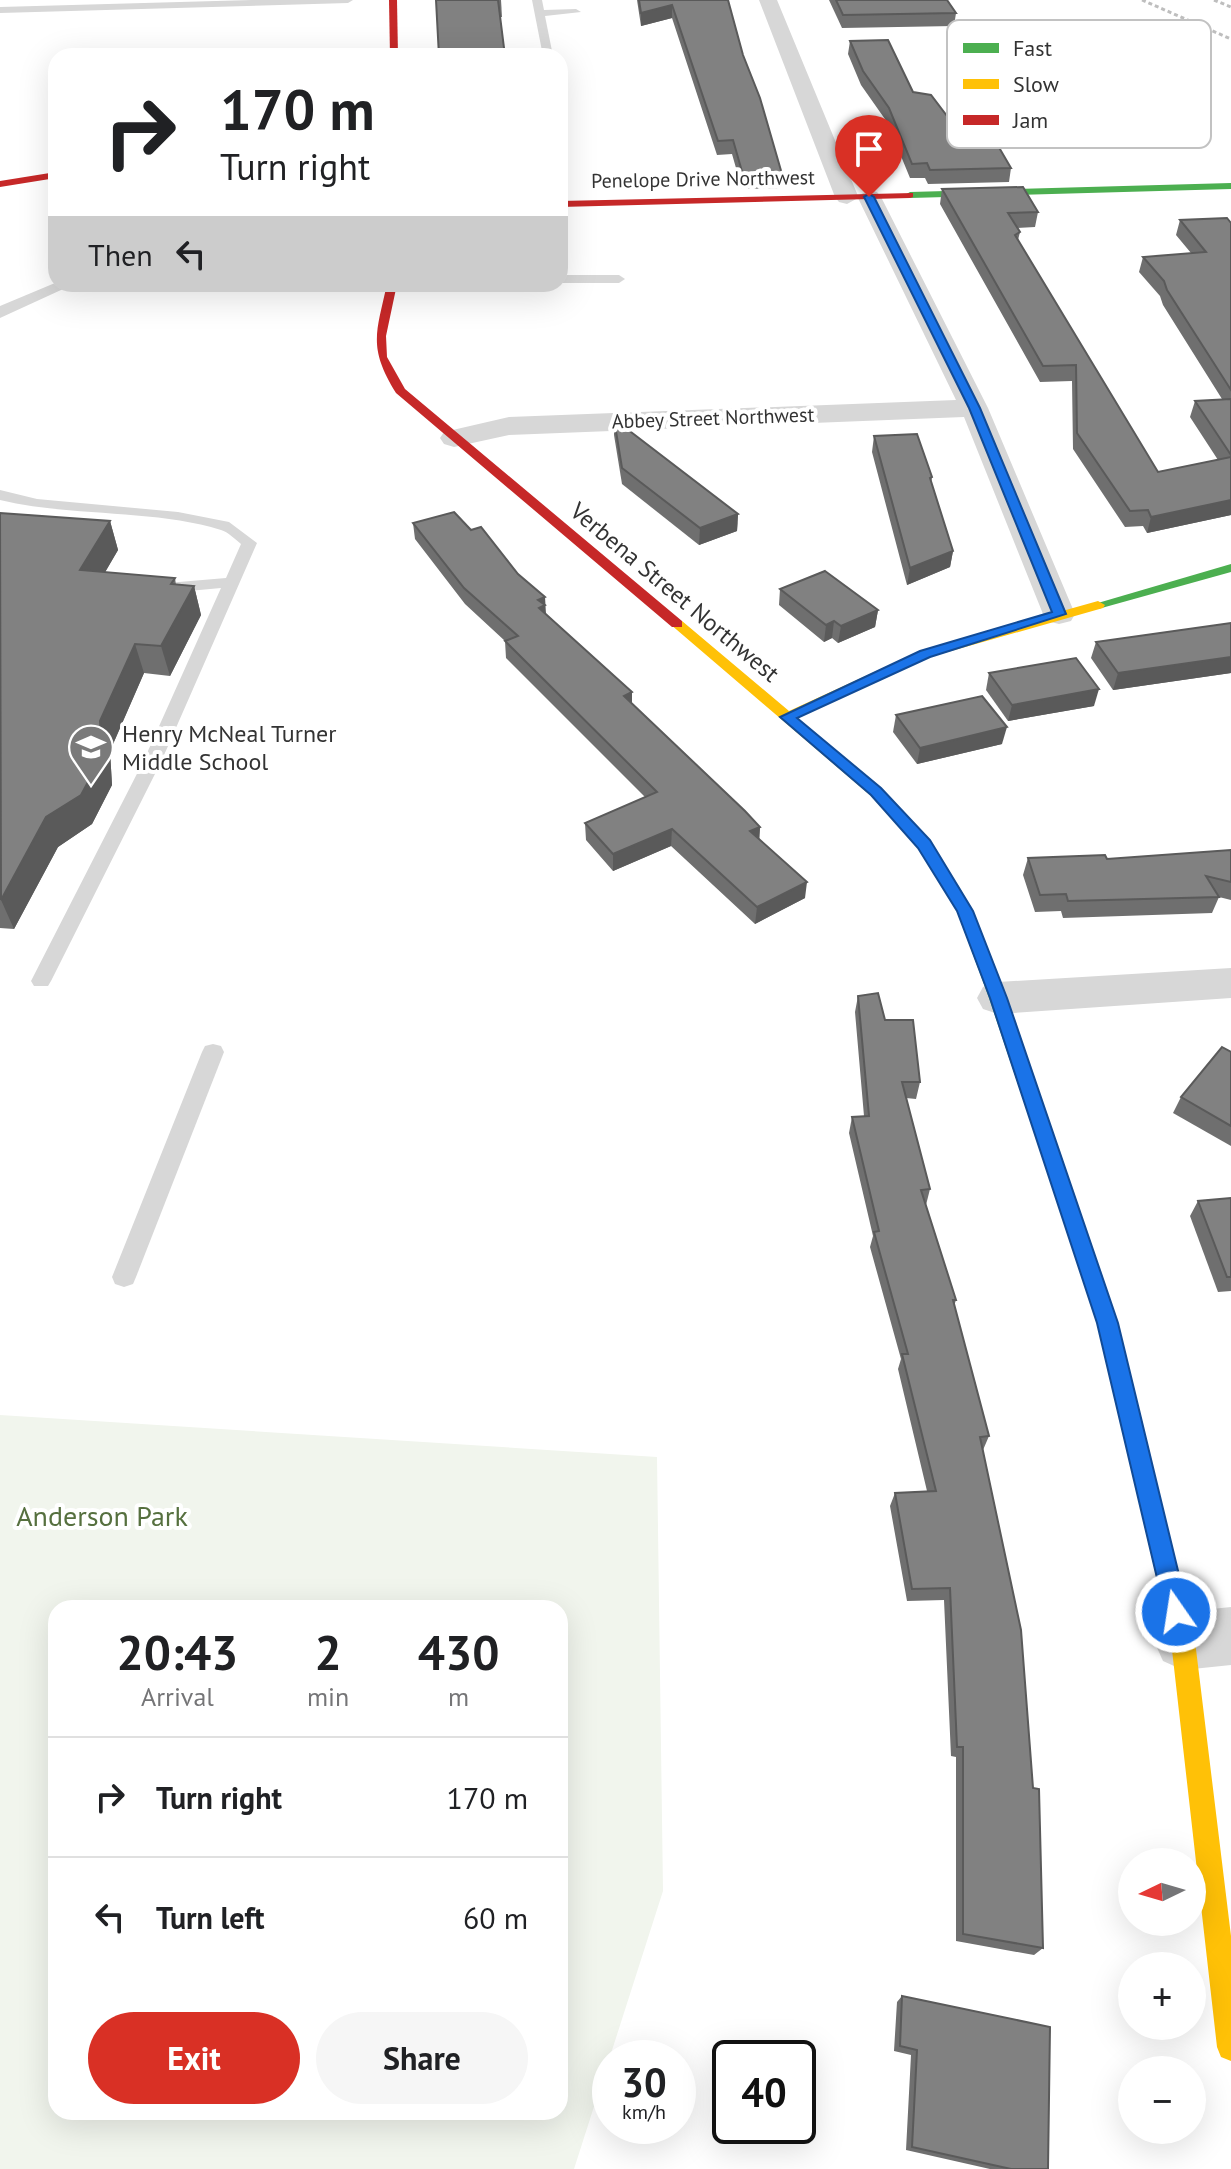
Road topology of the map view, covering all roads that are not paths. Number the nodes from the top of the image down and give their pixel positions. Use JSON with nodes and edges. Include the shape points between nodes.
{"nodes":[{"id":1,"x":348,"y":0,"type":"edge"},
{"id":2,"x":393,"y":0,"type":"edge"},
{"id":3,"x":537,"y":0,"type":"edge"},
{"id":4,"x":768,"y":0,"type":"edge"},
{"id":5,"x":287,"y":1,"type":"edge"},
{"id":6,"x":182,"y":2,"type":"edge"},
{"id":7,"x":237,"y":2,"type":"edge"},
{"id":8,"x":0,"y":10,"type":"edge"},
{"id":9,"x":576,"y":12,"type":"dead end"},
{"id":10,"x":540,"y":13,"type":"junction"},
{"id":11,"x":394,"y":48,"type":"edge"},
{"id":12,"x":547,"y":48,"type":"edge"},
{"id":13,"x":48,"y":176,"type":"edge"},
{"id":14,"x":0,"y":184,"type":"edge"},
{"id":15,"x":1231,"y":186,"type":"edge"},
{"id":16,"x":858,"y":197,"type":"junction"},
{"id":17,"x":568,"y":204,"type":"edge"},
{"id":18,"x":568,"y":279,"type":"edge"},
{"id":19,"x":619,"y":279,"type":"dead end"},
{"id":20,"x":48,"y":291,"type":"edge"},
{"id":21,"x":390,"y":292,"type":"edge"},
{"id":22,"x":0,"y":314,"type":"edge"},
{"id":23,"x":974,"y":408,"type":"junction"},
{"id":24,"x":454,"y":438,"type":"junction"},
{"id":25,"x":0,"y":495,"type":"edge"},
{"id":26,"x":1231,"y":568,"type":"edge"},
{"id":27,"x":233,"y":582,"type":"junction"},
{"id":28,"x":152,"y":587,"type":"edge"},
{"id":29,"x":1059,"y":614,"type":"junction"},
{"id":30,"x":787,"y":717,"type":"junction"},
{"id":31,"x":41,"y":981,"type":"dead end"},
{"id":32,"x":1231,"y":983,"type":"edge"},
{"id":33,"x":998,"y":998,"type":"junction"},
{"id":34,"x":213,"y":1052,"type":"dead end"},
{"id":35,"x":124,"y":1277,"type":"dead end"},
{"id":36,"x":1207,"y":1639,"type":"edge"},
{"id":37,"x":1231,"y":2047,"type":"edge"}],
"edges":[{"from":1,"to":5,"type":"lane"},
{"from":2,"to":11,"type":"street"},
{"from":3,"to":10,"type":"lane"},
{"from":4,"to":16,"type":"street"},
{"from":5,"to":7,"type":"lane"},
{"from":6,"to":7,"type":"lane"},
{"from":6,"to":8,"type":"lane"},
{"from":9,"to":10,"type":"lane"},
{"from":10,"to":12,"type":"lane"},
{"from":13,"to":14,"type":"street"},
{"from":15,"to":16,"type":"street","name":"Penelope Drive Northwest"},
{"from":16,"to":17,"type":"street","name":"Penelope Drive Northwest"},
{"from":16,"to":23,"type":"street"},
{"from":18,"to":19,"type":"lane"},
{"from":20,"to":22,"type":"lane"},
{"from":21,"to":24,"type":"street","name":"Verbena Street Northwest","via":[[382,357],[400,391]]},
{"from":23,"to":24,"type":"street","name":"Abbey Street Northwest","via":[[509,426]]},
{"from":23,"to":29,"type":"street"},
{"from":24,"to":30,"type":"street","name":"Verbena Street Northwest"},
{"from":25,"to":27,"type":"lane","via":[[229,527],[249,543]]},
{"from":26,"to":29,"type":"street"},
{"from":27,"to":28,"type":"lane"},
{"from":27,"to":31,"type":"lane","via":[[152,762]]},
{"from":29,"to":30,"type":"street","via":[[925,654]]},
{"from":30,"to":33,"type":"street","name":"Verbena Street Northwest","via":[[876,792],[924,844],[965,911]]},
{"from":32,"to":33,"type":"street"},
{"from":33,"to":36,"type":"street","name":"Verbena Street Northwest"},
{"from":34,"to":35,"type":"lane"},
{"from":36,"to":37,"type":"street","name":"Verbena Street Northwest"}]}
